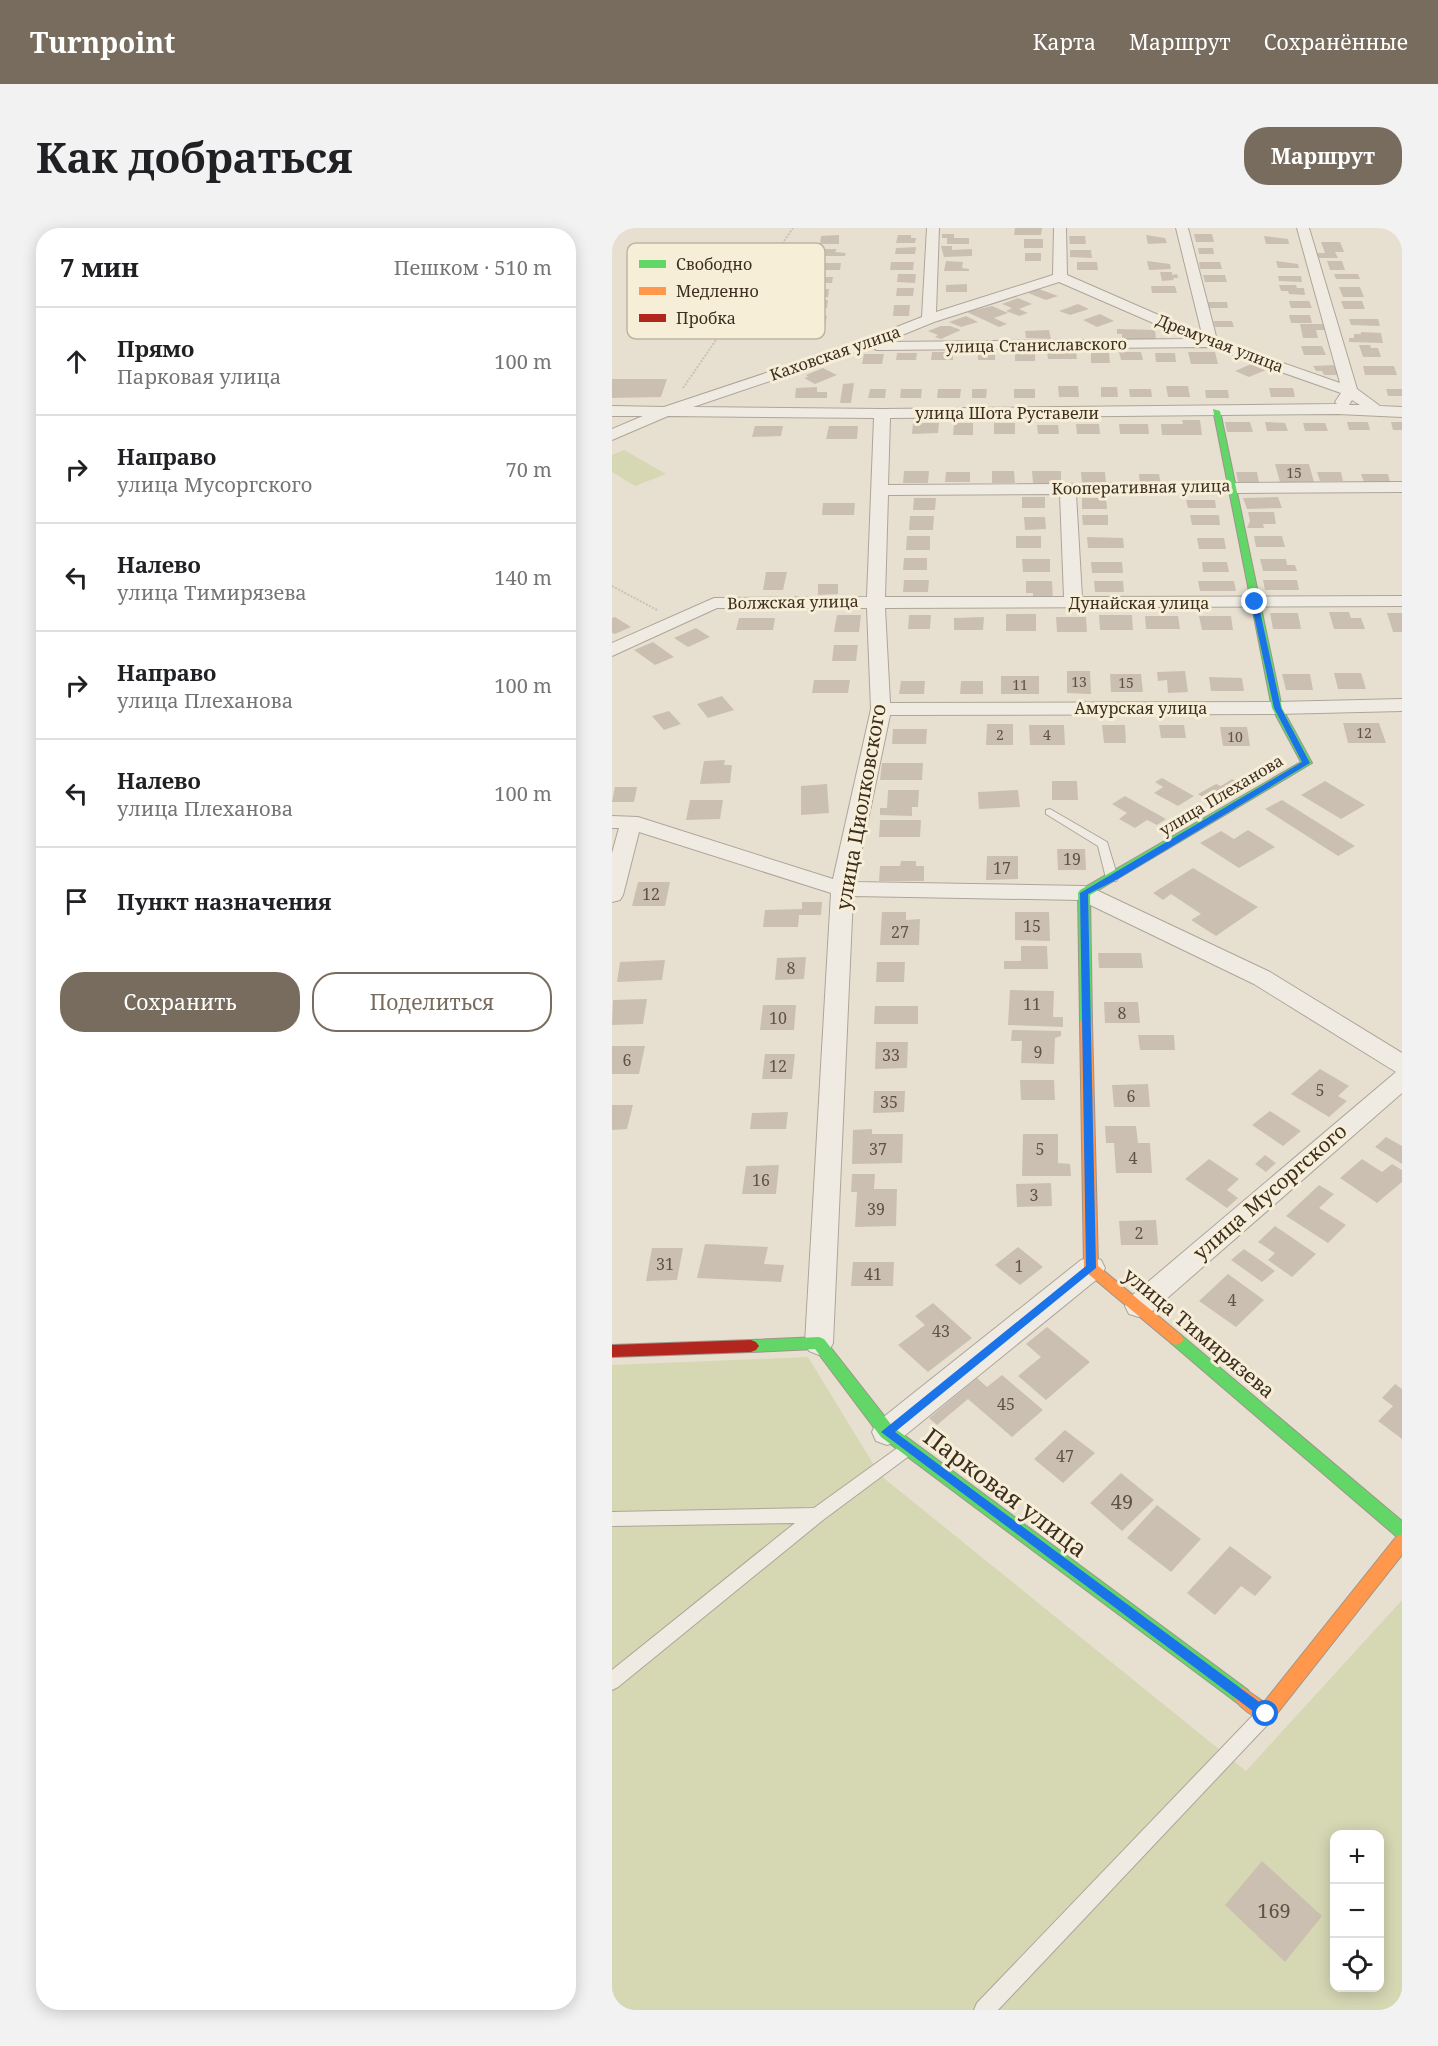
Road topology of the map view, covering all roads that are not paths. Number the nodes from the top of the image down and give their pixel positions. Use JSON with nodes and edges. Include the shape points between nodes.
{"nodes":[{"id":1,"x":933,"y":228,"type":"edge"},
{"id":2,"x":1060,"y":228,"type":"edge"},
{"id":3,"x":1182,"y":228,"type":"edge"},
{"id":4,"x":1302,"y":228,"type":"edge"},
{"id":5,"x":1060,"y":277,"type":"junction"},
{"id":6,"x":929,"y":319,"type":"junction"},
{"id":7,"x":1212,"y":343,"type":"junction"},
{"id":8,"x":861,"y":346,"type":"junction"},
{"id":9,"x":1350,"y":391,"type":"junction"},
{"id":10,"x":1338,"y":409,"type":"junction"},
{"id":11,"x":612,"y":411,"type":"edge"},
{"id":12,"x":667,"y":411,"type":"junction"},
{"id":13,"x":1216,"y":411,"type":"junction"},
{"id":14,"x":1378,"y":412,"type":"junction"},
{"id":15,"x":1402,"y":412,"type":"edge"},
{"id":16,"x":882,"y":414,"type":"junction"},
{"id":17,"x":612,"y":435,"type":"edge"},
{"id":18,"x":1233,"y":486,"type":"junction"},
{"id":19,"x":1402,"y":487,"type":"edge"},
{"id":20,"x":1068,"y":488,"type":"junction"},
{"id":21,"x":881,"y":490,"type":"junction"},
{"id":22,"x":876,"y":601,"type":"junction"},
{"id":23,"x":1402,"y":601,"type":"edge"},
{"id":24,"x":1255,"y":602,"type":"junction"},
{"id":25,"x":1073,"y":603,"type":"junction"},
{"id":26,"x":612,"y":650,"type":"edge"},
{"id":27,"x":1402,"y":705,"type":"edge"},
{"id":28,"x":1277,"y":708,"type":"junction"},
{"id":29,"x":881,"y":709,"type":"junction"},
{"id":30,"x":1050,"y":812,"type":"dead end"},
{"id":31,"x":622,"y":822,"type":"edge"},
{"id":32,"x":1113,"y":878,"type":"junction"},
{"id":33,"x":842,"y":889,"type":"junction"},
{"id":34,"x":1084,"y":893,"type":"junction"},
{"id":35,"x":612,"y":895,"type":"edge"},
{"id":36,"x":1402,"y":1065,"type":"edge"},
{"id":37,"x":1402,"y":1079,"type":"edge"},
{"id":38,"x":1091,"y":1268,"type":"junction"},
{"id":39,"x":1139,"y":1306,"type":"junction"},
{"id":40,"x":819,"y":1343,"type":"junction"},
{"id":41,"x":612,"y":1351,"type":"edge"},
{"id":42,"x":897,"y":1440,"type":"junction"},
{"id":43,"x":818,"y":1515,"type":"junction"},
{"id":44,"x":612,"y":1519,"type":"edge"},
{"id":45,"x":1402,"y":1531,"type":"edge"},
{"id":46,"x":1402,"y":1542,"type":"edge"},
{"id":47,"x":612,"y":1681,"type":"edge"},
{"id":48,"x":1266,"y":1714,"type":"junction"},
{"id":49,"x":984,"y":2010,"type":"edge"}],
"edges":[{"from":1,"to":6,"type":"street"},
{"from":2,"to":5,"type":"street"},
{"from":3,"to":7,"type":"street"},
{"from":4,"to":9,"type":"street"},
{"from":5,"to":6,"type":"street","name":"Каховская улица"},
{"from":5,"to":7,"type":"street","name":"Дремучая улица"},
{"from":6,"to":8,"type":"street","name":"Каховская улица"},
{"from":7,"to":8,"type":"street","name":"улица Станиславского"},
{"from":7,"to":9,"type":"street","name":"Дремучая улица"},
{"from":8,"to":12,"type":"street","name":"Каховская улица"},
{"from":9,"to":10,"type":"street"},
{"from":9,"to":14,"type":"street","name":"Дремучая улица"},
{"from":10,"to":13,"type":"street","name":"улица Шота Руставели"},
{"from":10,"to":14,"type":"street","name":"улица Шота Руставели"},
{"from":11,"to":12,"type":"street","name":"улица Шота Руставели"},
{"from":12,"to":16,"type":"street","name":"улица Шота Руставели"},
{"from":12,"to":17,"type":"street","name":"Каховская улица"},
{"from":13,"to":16,"type":"street","name":"улица Шота Руставели"},
{"from":13,"to":18,"type":"street","name":"улица Плеханова"},
{"from":14,"to":15,"type":"street","name":"улица Шота Руставели"},
{"from":16,"to":21,"type":"street","name":"улица Циолковского"},
{"from":18,"to":19,"type":"street","name":"Кооперативная улица"},
{"from":18,"to":20,"type":"street","name":"Кооперативная улица"},
{"from":18,"to":24,"type":"street","name":"улица Плеханова"},
{"from":20,"to":21,"type":"street","name":"Кооперативная улица"},
{"from":20,"to":25,"type":"street"},
{"from":21,"to":22,"type":"street","name":"улица Циолковского"},
{"from":22,"to":25,"type":"street","name":"Дунайская улица"},
{"from":22,"to":26,"type":"street","name":"Волжская улица","via":[[714,603]]},
{"from":22,"to":29,"type":"street","name":"улица Циолковского"},
{"from":23,"to":24,"type":"street","name":"Дунайская улица"},
{"from":24,"to":25,"type":"street","name":"Дунайская улица"},
{"from":24,"to":28,"type":"street","name":"улица Плеханова"},
{"from":27,"to":28,"type":"street","name":"Амурская улица"},
{"from":28,"to":29,"type":"street","name":"Амурская улица"},
{"from":28,"to":32,"type":"street","name":"улица Плеханова","via":[[1306,763]]},
{"from":29,"to":33,"type":"street","name":"улица Циолковского"},
{"from":30,"to":32,"type":"lane","via":[[1103,844]]},
{"from":31,"to":33,"type":"street"},
{"from":31,"to":35,"type":"street"},
{"from":32,"to":34,"type":"street","name":"улица Плеханова"},
{"from":33,"to":34,"type":"street"},
{"from":33,"to":40,"type":"street","name":"улица Циолковского"},
{"from":34,"to":36,"type":"street","via":[[1262,978]]},
{"from":34,"to":38,"type":"street"},
{"from":37,"to":39,"type":"street","name":"улица Мусоргского"},
{"from":38,"to":39,"type":"street","name":"улица Тимирязева"},
{"from":38,"to":42,"type":"street"},
{"from":39,"to":45,"type":"street","name":"улица Тимирязева"},
{"from":40,"to":41,"type":"street"},
{"from":40,"to":42,"type":"street","name":"Парковая улица"},
{"from":42,"to":43,"type":"lane"},
{"from":42,"to":48,"type":"street","name":"Парковая улица"},
{"from":43,"to":44,"type":"lane"},
{"from":43,"to":47,"type":"lane"},
{"from":46,"to":48,"type":"street"},
{"from":48,"to":49,"type":"lane"}]}
